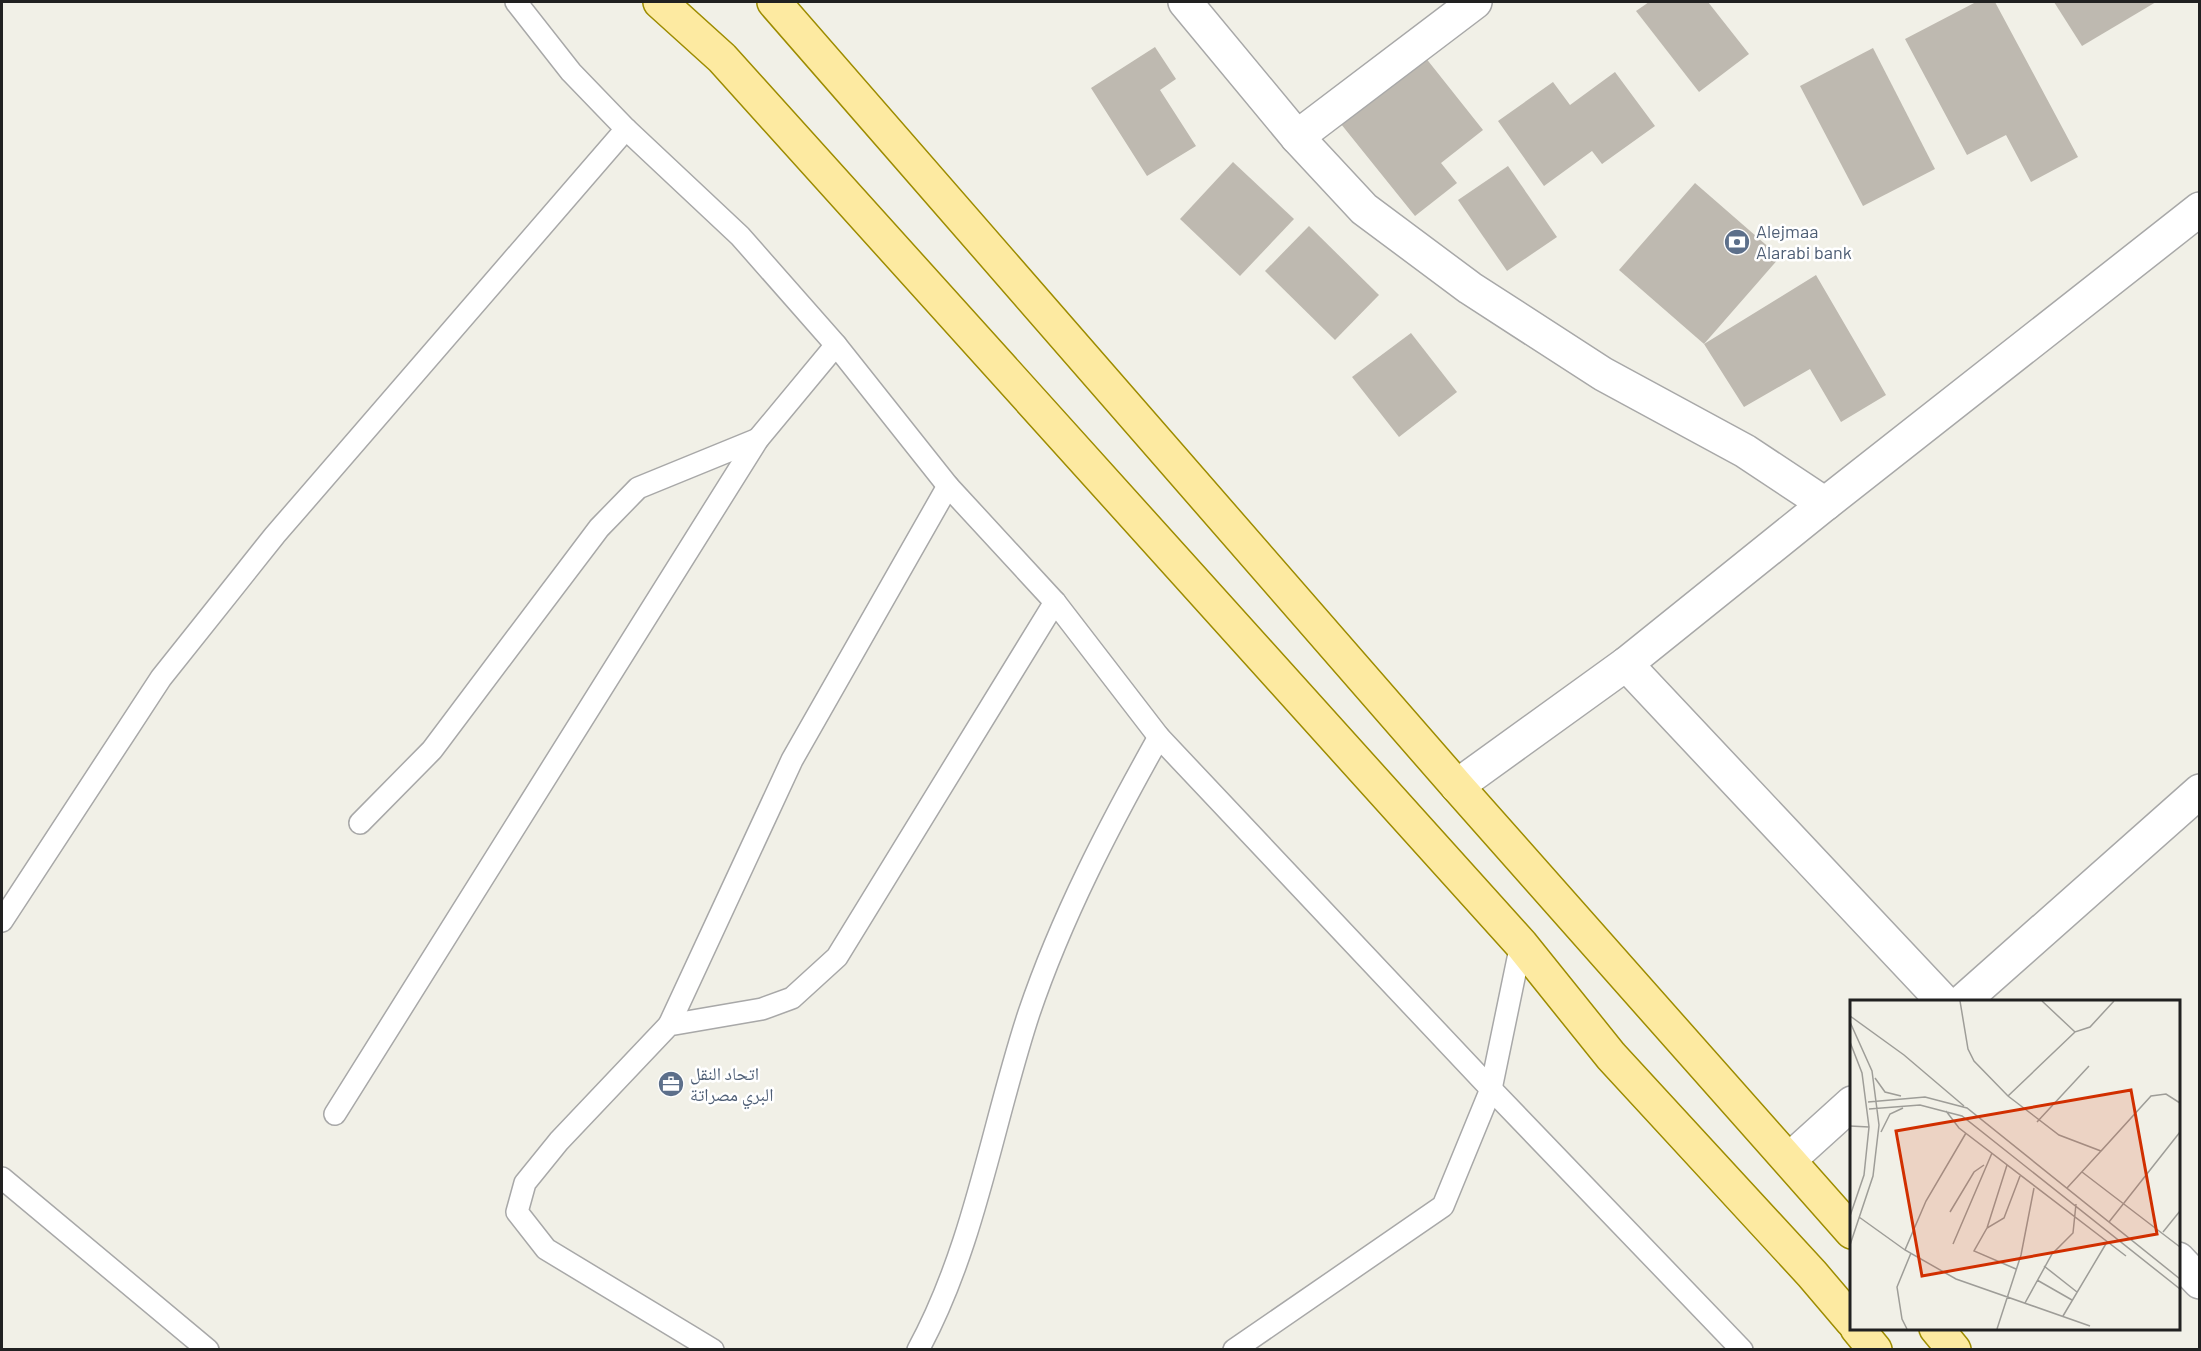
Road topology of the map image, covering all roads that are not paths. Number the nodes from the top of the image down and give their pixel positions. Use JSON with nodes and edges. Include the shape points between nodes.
{"nodes":[{"id":1,"x":516,"y":2,"type":"edge"},
{"id":2,"x":660,"y":2,"type":"edge"},
{"id":3,"x":774,"y":2,"type":"edge"},
{"id":4,"x":1185,"y":2,"type":"edge"},
{"id":5,"x":1475,"y":2,"type":"edge"},
{"id":6,"x":626,"y":129,"type":"junction"},
{"id":7,"x":1296,"y":137,"type":"junction"},
{"id":8,"x":2199,"y":209,"type":"edge"},
{"id":9,"x":836,"y":345,"type":"junction"},
{"id":10,"x":758,"y":439,"type":"junction"},
{"id":11,"x":948,"y":486,"type":"junction"},
{"id":12,"x":1825,"y":504,"type":"junction"},
{"id":13,"x":1054,"y":602,"type":"junction"},
{"id":14,"x":1626,"y":664,"type":"junction"},
{"id":15,"x":1159,"y":737,"type":"junction"},
{"id":16,"x":1457,"y":786,"type":"junction"},
{"id":17,"x":2199,"y":791,"type":"edge"},
{"id":18,"x":360,"y":823,"type":"dead end"},
{"id":19,"x":2,"y":921,"type":"edge"},
{"id":20,"x":1521,"y":944,"type":"junction"},
{"id":21,"x":1942,"y":1000,"type":"edge"},
{"id":22,"x":1964,"y":1000,"type":"edge"},
{"id":23,"x":669,"y":1024,"type":"junction"},
{"id":24,"x":1491,"y":1089,"type":"junction"},
{"id":25,"x":1850,"y":1103,"type":"edge"},
{"id":26,"x":335,"y":1114,"type":"dead end"},
{"id":27,"x":1789,"y":1160,"type":"junction"},
{"id":28,"x":2,"y":1178,"type":"edge"},
{"id":29,"x":1850,"y":1231,"type":"edge"},
{"id":30,"x":2180,"y":1261,"type":"edge"},
{"id":31,"x":2199,"y":1282,"type":"edge"},
{"id":32,"x":1850,"y":1320,"type":"edge"},
{"id":33,"x":1858,"y":1330,"type":"edge"},
{"id":34,"x":1937,"y":1330,"type":"edge"},
{"id":35,"x":1739,"y":1348,"type":"edge"},
{"id":36,"x":208,"y":1350,"type":"edge"},
{"id":37,"x":713,"y":1350,"type":"edge"},
{"id":38,"x":918,"y":1350,"type":"edge"},
{"id":39,"x":1234,"y":1350,"type":"edge"},
{"id":40,"x":1875,"y":1350,"type":"edge"},
{"id":41,"x":1954,"y":1350,"type":"edge"}],
"edges":[{"from":1,"to":6,"type":"lane","via":[[572,72]]},
{"from":2,"to":20,"type":"main road","via":[[730,67]]},
{"from":3,"to":16,"type":"main road"},
{"from":4,"to":7,"type":"street"},
{"from":5,"to":7,"type":"street"},
{"from":6,"to":9,"type":"lane","via":[[740,236]]},
{"from":6,"to":19,"type":"lane","via":[[275,536],[160,678]]},
{"from":7,"to":12,"type":"street","via":[[1364,209],[1470,288],[1603,374],[1745,451]]},
{"from":8,"to":12,"type":"street"},
{"from":9,"to":10,"type":"lane"},
{"from":9,"to":11,"type":"lane"},
{"from":10,"to":18,"type":"lane","via":[[638,489],[599,528],[432,750]]},
{"from":10,"to":26,"type":"lane"},
{"from":11,"to":13,"type":"lane"},
{"from":11,"to":23,"type":"lane","via":[[792,760]]},
{"from":12,"to":14,"type":"street"},
{"from":13,"to":15,"type":"lane"},
{"from":13,"to":23,"type":"lane","via":[[837,957],[792,998],[762,1009]]},
{"from":14,"to":16,"type":"street"},
{"from":14,"to":21,"type":"street"},
{"from":15,"to":24,"type":"lane"},
{"from":15,"to":38,"type":"lane","via":[[1085,874],[1029,1013],[972,1216],[935,1317]]},
{"from":16,"to":27,"type":"main road"},
{"from":17,"to":22,"type":"street"},
{"from":20,"to":24,"type":"lane"},
{"from":20,"to":32,"type":"main road","via":[[1611,1056]]},
{"from":23,"to":37,"type":"lane","via":[[525,1183],[517,1212],[546,1249]]},
{"from":24,"to":35,"type":"lane"},
{"from":24,"to":39,"type":"lane","via":[[1443,1206]]},
{"from":25,"to":27,"type":"street"},
{"from":27,"to":29,"type":"main road"},
{"from":28,"to":36,"type":"lane"},
{"from":30,"to":31,"type":"street"},
{"from":33,"to":40,"type":"main road"},
{"from":34,"to":41,"type":"main road"}]}
